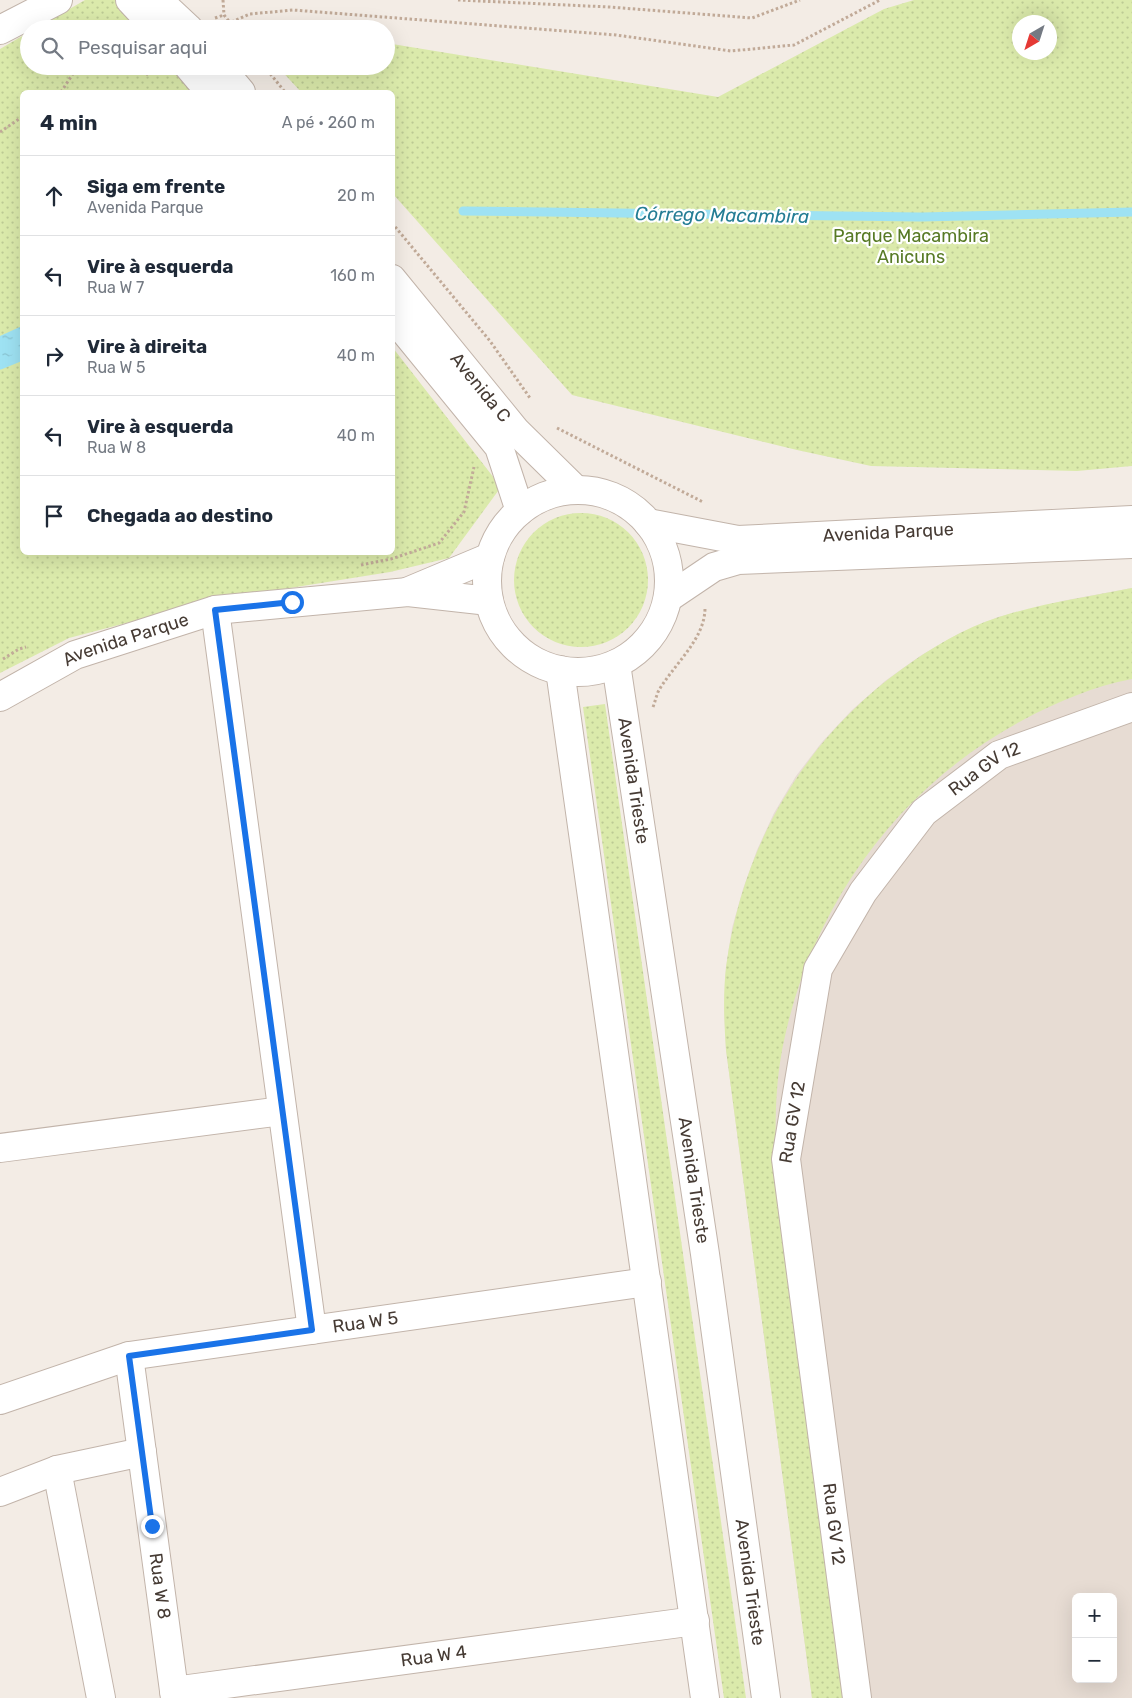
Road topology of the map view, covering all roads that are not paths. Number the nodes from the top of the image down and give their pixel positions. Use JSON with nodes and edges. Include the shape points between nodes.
{"nodes":[{"id":1,"x":58,"y":0,"type":"edge"},
{"id":2,"x":130,"y":0,"type":"edge"},
{"id":3,"x":158,"y":0,"type":"edge"},
{"id":4,"x":149,"y":20,"type":"edge"},
{"id":5,"x":179,"y":20,"type":"edge"},
{"id":6,"x":0,"y":30,"type":"edge"},
{"id":7,"x":196,"y":75,"type":"edge"},
{"id":8,"x":226,"y":75,"type":"edge"},
{"id":9,"x":208,"y":90,"type":"edge"},
{"id":10,"x":238,"y":90,"type":"edge"},
{"id":11,"x":395,"y":283,"type":"edge"},
{"id":12,"x":395,"y":320,"type":"edge"},
{"id":13,"x":576,"y":490,"type":"junction"},
{"id":14,"x":520,"y":511,"type":"junction"},
{"id":15,"x":1132,"y":520,"type":"edge"},
{"id":16,"x":648,"y":523,"type":"junction"},
{"id":17,"x":1132,"y":544,"type":"edge"},
{"id":18,"x":490,"y":557,"type":"junction"},
{"id":19,"x":408,"y":592,"type":"junction"},
{"id":20,"x":668,"y":598,"type":"junction"},
{"id":21,"x":489,"y":601,"type":"junction"},
{"id":22,"x":215,"y":610,"type":"junction"},
{"id":23,"x":616,"y":664,"type":"junction"},
{"id":24,"x":560,"y":670,"type":"junction"},
{"id":25,"x":0,"y":697,"type":"edge"},
{"id":26,"x":1132,"y":707,"type":"edge"},
{"id":27,"x":282,"y":1111,"type":"junction"},
{"id":28,"x":0,"y":1148,"type":"edge"},
{"id":29,"x":647,"y":1282,"type":"junction"},
{"id":30,"x":312,"y":1330,"type":"junction"},
{"id":31,"x":129,"y":1356,"type":"junction"},
{"id":32,"x":0,"y":1400,"type":"edge"},
{"id":33,"x":142,"y":1452,"type":"junction"},
{"id":34,"x":57,"y":1470,"type":"junction"},
{"id":35,"x":0,"y":1492,"type":"edge"},
{"id":36,"x":695,"y":1621,"type":"junction"},
{"id":37,"x":175,"y":1695,"type":"edge"},
{"id":38,"x":101,"y":1698,"type":"edge"},
{"id":39,"x":705,"y":1698,"type":"edge"},
{"id":40,"x":766,"y":1698,"type":"edge"},
{"id":41,"x":857,"y":1698,"type":"edge"}],
"edges":[{"from":1,"to":6,"type":"street"},
{"from":2,"to":4,"type":"street"},
{"from":3,"to":5,"type":"street"},
{"from":7,"to":9,"type":"street"},
{"from":8,"to":10,"type":"street"},
{"from":11,"to":13,"type":"street","name":"Avenida C","via":[[516,431]]},
{"from":12,"to":14,"type":"street","name":"Avenida C","via":[[499,446]]},
{"from":13,"to":14,"type":"street","via":[[546,495]]},
{"from":13,"to":16,"type":"street","via":[[616,498]]},
{"from":14,"to":18,"type":"street","via":[[504,526]]},
{"from":15,"to":16,"type":"street","name":"Avenida Parque","via":[[738,540]]},
{"from":16,"to":20,"type":"street","via":[[666,558]]},
{"from":17,"to":20,"type":"street","name":"Avenida Parque","via":[[738,560],[714,567]]},
{"from":18,"to":19,"type":"street","name":"Avenida Parque"},
{"from":18,"to":21,"type":"street"},
{"from":19,"to":21,"type":"street","name":"Avenida Parque"},
{"from":19,"to":22,"type":"street","name":"Avenida Parque"},
{"from":20,"to":23,"type":"street","via":[[650,637],[635,653]]},
{"from":21,"to":24,"type":"street","via":[[501,630],[514,646],[531,659]]},
{"from":22,"to":25,"type":"street","name":"Avenida Parque","via":[[75,655]]},
{"from":22,"to":27,"type":"street"},
{"from":23,"to":24,"type":"street","via":[[589,672]]},
{"from":23,"to":40,"type":"street","name":"Avenida Trieste","via":[[705,1254]]},
{"from":24,"to":29,"type":"street"},
{"from":26,"to":41,"type":"street","name":"Rua GV 12","via":[[999,754],[924,812],[863,892],[818,969],[786,1158]]},
{"from":27,"to":28,"type":"street"},
{"from":27,"to":30,"type":"street"},
{"from":29,"to":30,"type":"street","name":"Rua W 5"},
{"from":29,"to":36,"type":"street"},
{"from":30,"to":31,"type":"street","name":"Rua W 5"},
{"from":31,"to":32,"type":"street","name":"Rua W 5"},
{"from":31,"to":33,"type":"street","name":"Rua W 8"},
{"from":33,"to":34,"type":"street"},
{"from":33,"to":37,"type":"street","name":"Rua W 8"},
{"from":34,"to":35,"type":"street"},
{"from":34,"to":38,"type":"street"},
{"from":36,"to":37,"type":"street","name":"Rua W 4"},
{"from":36,"to":39,"type":"street"}]}
